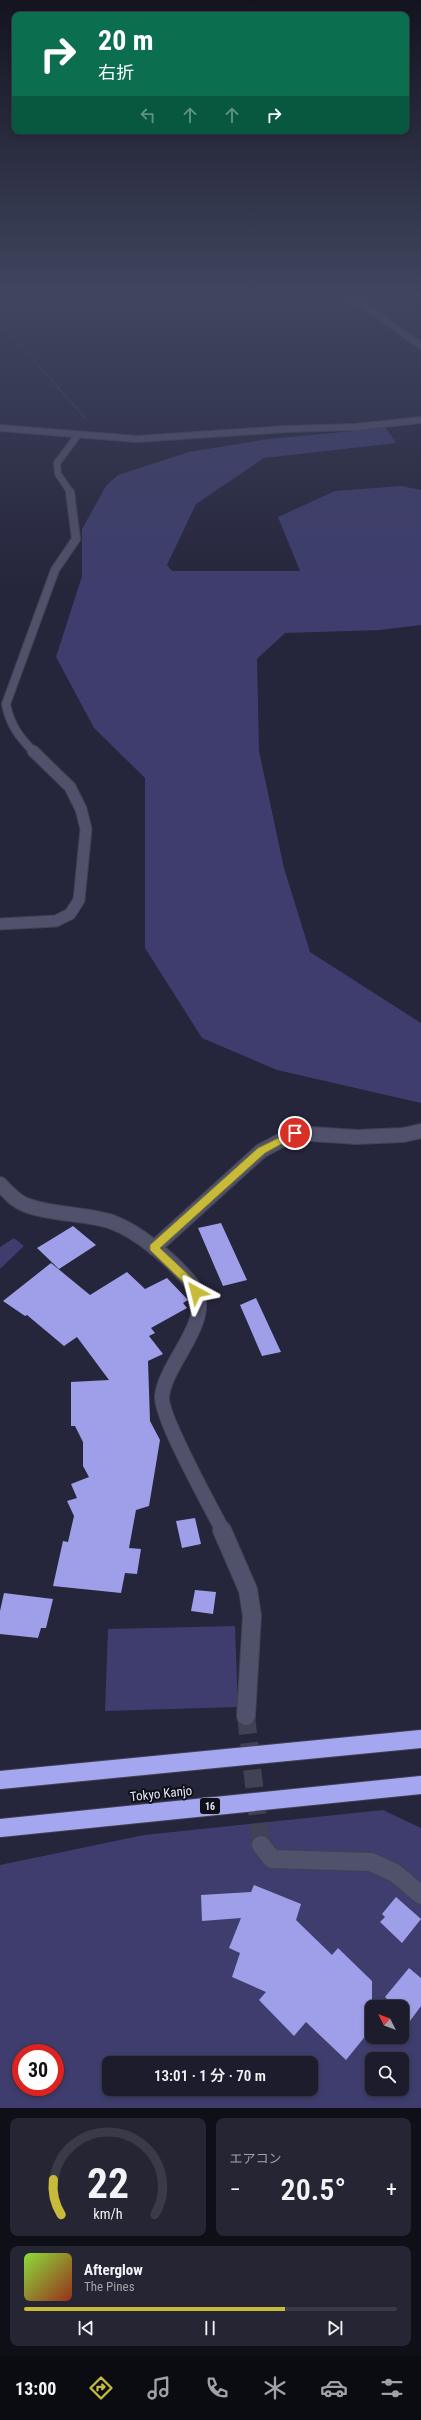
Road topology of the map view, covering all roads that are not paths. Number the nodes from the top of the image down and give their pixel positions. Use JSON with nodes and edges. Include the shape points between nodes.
{"nodes":[{"id":1,"x":421,"y":420,"type":"edge"},
{"id":2,"x":0,"y":428,"type":"edge"},
{"id":3,"x":78,"y":435,"type":"junction"},
{"id":4,"x":0,"y":924,"type":"edge"},
{"id":5,"x":421,"y":1131,"type":"edge"},
{"id":6,"x":0,"y":1184,"type":"edge"},
{"id":7,"x":154,"y":1248,"type":"junction"},
{"id":8,"x":246,"y":1716,"type":"tunnel mouth"},
{"id":9,"x":421,"y":1739,"type":"edge"},
{"id":10,"x":0,"y":1780,"type":"edge"},
{"id":11,"x":421,"y":1785,"type":"edge"},
{"id":12,"x":0,"y":1828,"type":"edge"},
{"id":13,"x":261,"y":1845,"type":"tunnel mouth"},
{"id":14,"x":421,"y":1895,"type":"edge"}],
"edges":[{"from":1,"to":3,"type":"street","via":[[356,427],[286,429],[166,439]]},
{"from":2,"to":3,"type":"street"},
{"from":3,"to":4,"type":"street","via":[[57,463],[58,474],[72,495],[76,539],[55,570],[6,704],[9,720],[20,738],[70,787],[81,809],[86,829],[79,900],[70,914],[56,921]]},
{"from":5,"to":7,"type":"street","via":[[403,1136],[357,1137],[295,1133],[262,1151]]},
{"from":6,"to":7,"type":"street","via":[[26,1205],[111,1222],[135,1233]]},
{"from":7,"to":8,"type":"street","via":[[191,1283],[200,1300],[199,1314],[170,1373],[162,1397],[172,1430],[233,1551],[248,1590],[252,1616]]},
{"from":9,"to":10,"type":"highway"},
{"from":11,"to":12,"type":"highway","name":"Tokyo Kanjo","number":"16"},
{"from":13,"to":14,"type":"street","via":[[272,1858],[371,1862],[395,1873]]}]}
